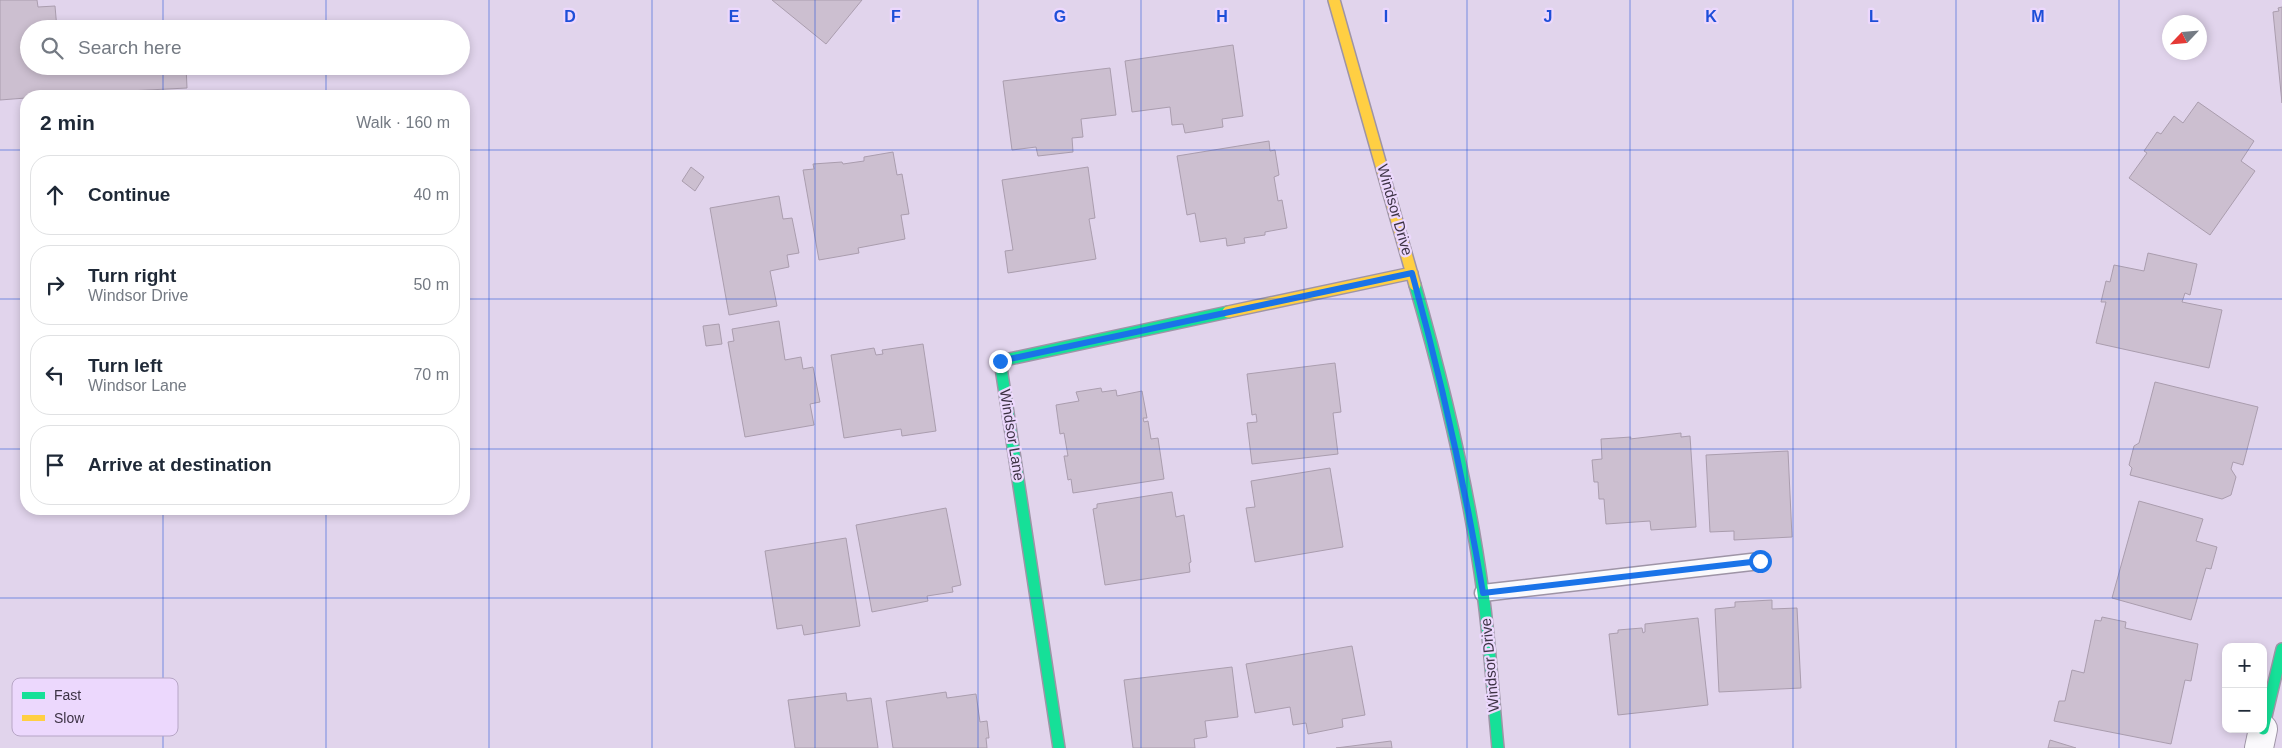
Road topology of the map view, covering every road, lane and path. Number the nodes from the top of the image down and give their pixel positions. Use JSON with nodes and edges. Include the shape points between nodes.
{"nodes":[{"id":1,"x":1334,"y":0,"type":"edge"},
{"id":2,"x":1412,"y":273,"type":"junction"},
{"id":3,"x":1760,"y":561,"type":"dead end"},
{"id":4,"x":1483,"y":593,"type":"junction"},
{"id":5,"x":2282,"y":649,"type":"edge"},
{"id":6,"x":2267,"y":712,"type":"edge"},
{"id":7,"x":2262,"y":733,"type":"edge"},
{"id":8,"x":1059,"y":748,"type":"edge"},
{"id":9,"x":1498,"y":748,"type":"edge"},
{"id":10,"x":2259,"y":748,"type":"edge"}],
"edges":[{"from":1,"to":2,"type":"street","name":"Windsor Drive"},
{"from":2,"to":4,"type":"street","name":"Windsor Drive","via":[[1467,498]]},
{"from":2,"to":8,"type":"street","name":"Windsor Lane","via":[[1000,361]]},
{"from":3,"to":4,"type":"lane"},
{"from":4,"to":9,"type":"street","name":"Windsor Drive"},
{"from":5,"to":6,"type":"street"},
{"from":7,"to":10,"type":"street"}]}
